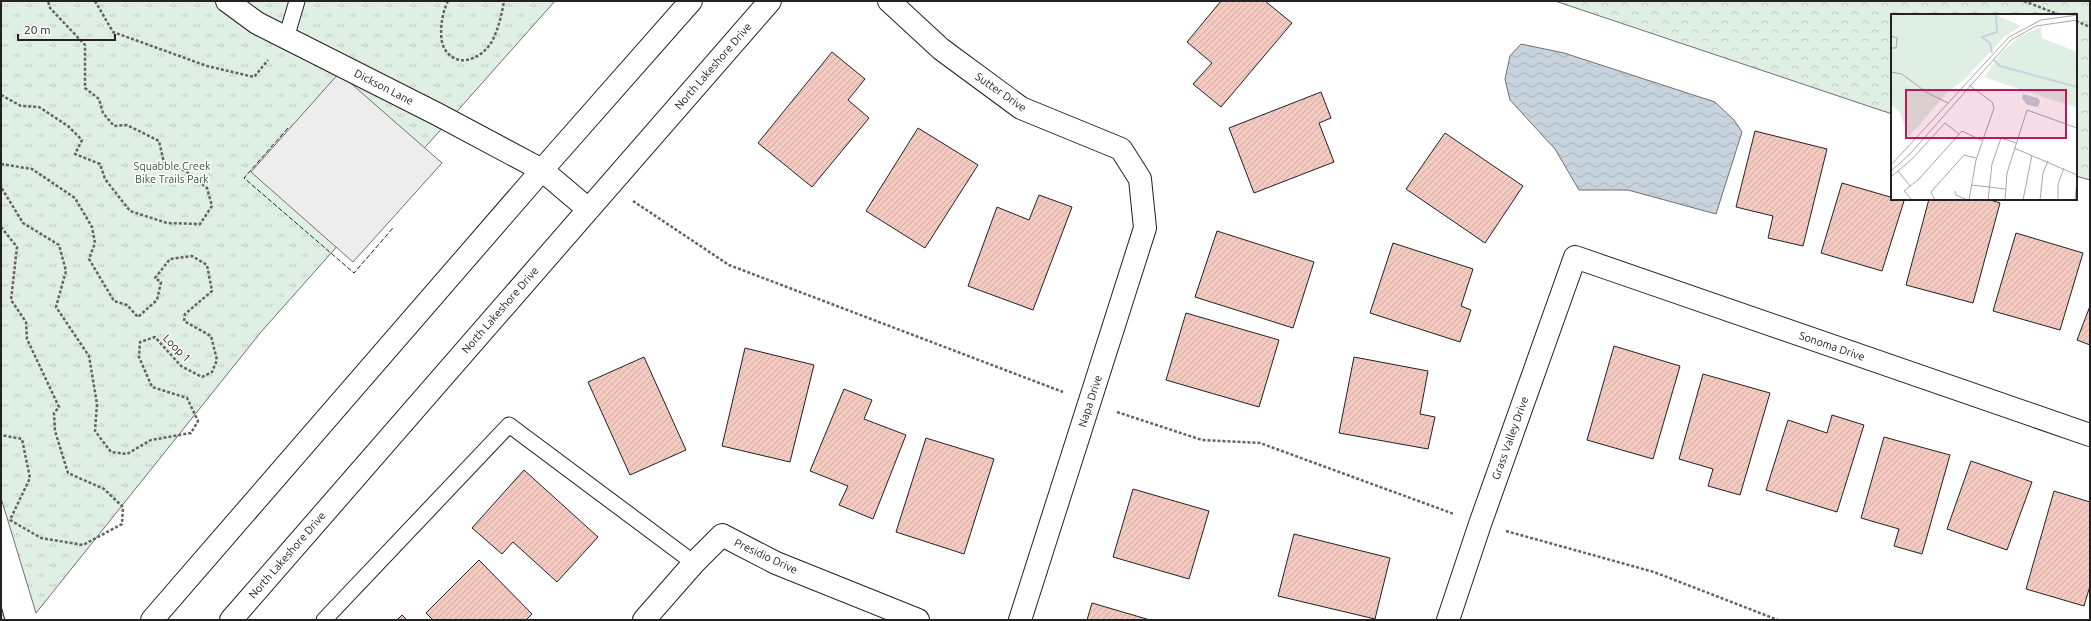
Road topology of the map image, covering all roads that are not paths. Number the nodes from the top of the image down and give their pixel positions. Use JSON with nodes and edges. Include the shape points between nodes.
{"nodes":[{"id":1,"x":227,"y":1,"type":"edge"},
{"id":2,"x":297,"y":1,"type":"edge"},
{"id":3,"x":691,"y":1,"type":"edge"},
{"id":4,"x":770,"y":1,"type":"edge"},
{"id":5,"x":889,"y":1,"type":"edge"},
{"id":6,"x":286,"y":38,"type":"junction"},
{"id":7,"x":542,"y":170,"type":"junction"},
{"id":8,"x":1140,"y":180,"type":"joint"},
{"id":9,"x":588,"y":209,"type":"junction"},
{"id":10,"x":1575,"y":257,"type":"joint"},
{"id":11,"x":2090,"y":436,"type":"edge"},
{"id":12,"x":694,"y":562,"type":"junction"},
{"id":13,"x":152,"y":620,"type":"edge"},
{"id":14,"x":231,"y":620,"type":"edge"},
{"id":15,"x":324,"y":620,"type":"edge"},
{"id":16,"x":644,"y":620,"type":"edge"},
{"id":17,"x":918,"y":620,"type":"edge"},
{"id":18,"x":1020,"y":620,"type":"edge"},
{"id":19,"x":1448,"y":620,"type":"edge"}],
"edges":[{"from":1,"to":6,"type":"street","name":"Dickson Lane","via":[[257,23]]},
{"from":2,"to":6,"type":"lane"},
{"from":3,"to":7,"type":"street"},
{"from":4,"to":9,"type":"street","name":"North Lakeshore Drive"},
{"from":5,"to":8,"type":"street","name":"Sutter Drive","via":[[941,49],[1021,108],[1121,149]]},
{"from":6,"to":7,"type":"street","name":"Dickson Lane"},
{"from":7,"to":9,"type":"street","name":"Dickson Lane"},
{"from":7,"to":13,"type":"street"},
{"from":8,"to":18,"type":"street","name":"Napa Drive","via":[[1145,228]]},
{"from":9,"to":14,"type":"street","name":"North Lakeshore Drive"},
{"from":10,"to":11,"type":"street","name":"Sonoma Drive"},
{"from":10,"to":19,"type":"street","name":"Grass Valley Drive"},
{"from":12,"to":15,"type":"lane","via":[[509,425]]},
{"from":12,"to":16,"type":"street","name":"Presidio Drive"},
{"from":12,"to":17,"type":"street","name":"Presidio Drive","via":[[722,535],[776,562]]}]}
